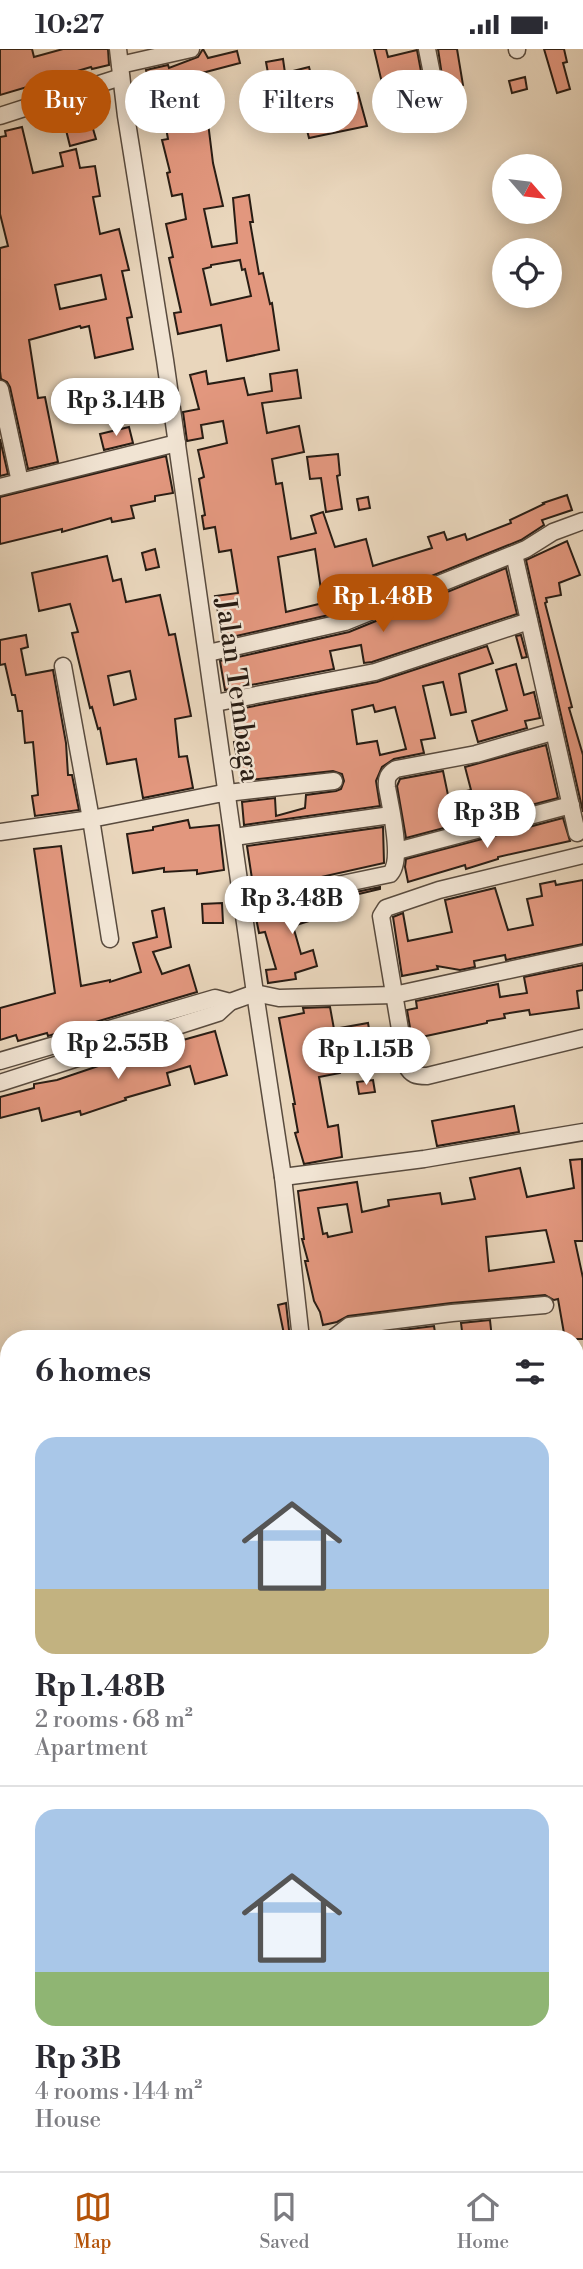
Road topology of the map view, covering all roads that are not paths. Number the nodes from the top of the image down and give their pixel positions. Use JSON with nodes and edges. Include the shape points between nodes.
{"nodes":[{"id":1,"x":191,"y":49,"type":"edge"},
{"id":2,"x":427,"y":49,"type":"edge"},
{"id":3,"x":120,"y":64,"type":"edge"},
{"id":4,"x":431,"y":70,"type":"edge"},
{"id":5,"x":0,"y":116,"type":"edge"},
{"id":6,"x":0,"y":389,"type":"edge"},
{"id":7,"x":177,"y":443,"type":"junction"},
{"id":8,"x":20,"y":482,"type":"junction"},
{"id":9,"x":0,"y":487,"type":"edge"},
{"id":10,"x":583,"y":521,"type":"edge"},
{"id":11,"x":514,"y":554,"type":"junction"},
{"id":12,"x":529,"y":621,"type":"junction"},
{"id":13,"x":208,"y":653,"type":"junction"},
{"id":14,"x":63,"y":666,"type":"dead end"},
{"id":15,"x":215,"y":703,"type":"junction"},
{"id":16,"x":552,"y":732,"type":"junction"},
{"id":17,"x":334,"y":781,"type":"dead end"},
{"id":18,"x":223,"y":793,"type":"junction"},
{"id":19,"x":570,"y":805,"type":"junction"},
{"id":20,"x":391,"y":815,"type":"junction"},
{"id":21,"x":91,"y":819,"type":"junction"},
{"id":22,"x":0,"y":832,"type":"edge"},
{"id":23,"x":576,"y":833,"type":"dead end"},
{"id":24,"x":234,"y":837,"type":"junction"},
{"id":25,"x":397,"y":851,"type":"junction"},
{"id":26,"x":583,"y":855,"type":"edge"},
{"id":27,"x":242,"y":905,"type":"junction"},
{"id":28,"x":110,"y":939,"type":"dead end"},
{"id":29,"x":583,"y":954,"type":"edge"},
{"id":30,"x":394,"y":995,"type":"junction"},
{"id":31,"x":241,"y":998,"type":"junction"},
{"id":32,"x":583,"y":1038,"type":"edge"},
{"id":33,"x":34,"y":1051,"type":"junction"},
{"id":34,"x":0,"y":1061,"type":"edge"},
{"id":35,"x":40,"y":1071,"type":"junction"},
{"id":36,"x":0,"y":1083,"type":"edge"},
{"id":37,"x":583,"y":1132,"type":"edge"},
{"id":38,"x":283,"y":1177,"type":"junction"},
{"id":39,"x":545,"y":1305,"type":"dead end"},
{"id":40,"x":300,"y":1330,"type":"edge"},
{"id":41,"x":344,"y":1330,"type":"edge"}],
"edges":[{"from":1,"to":3,"type":"street"},
{"from":2,"to":4,"type":"street"},
{"from":3,"to":5,"type":"street"},
{"from":3,"to":7,"type":"street","name":"Jalan Tembaga"},
{"from":6,"to":8,"type":"street"},
{"from":7,"to":8,"type":"street"},
{"from":7,"to":13,"type":"street","name":"Jalan Tembaga"},
{"from":8,"to":9,"type":"street"},
{"from":10,"to":11,"type":"street"},
{"from":11,"to":12,"type":"street"},
{"from":11,"to":13,"type":"street","via":[[345,622]]},
{"from":12,"to":15,"type":"street","via":[[375,672]]},
{"from":12,"to":16,"type":"street"},
{"from":13,"to":15,"type":"street","name":"Jalan Tembaga"},
{"from":14,"to":21,"type":"street"},
{"from":15,"to":18,"type":"street","name":"Jalan Tembaga"},
{"from":16,"to":19,"type":"street"},
{"from":16,"to":20,"type":"street","via":[[476,754],[396,769],[386,781]]},
{"from":17,"to":18,"type":"street"},
{"from":18,"to":21,"type":"street"},
{"from":18,"to":24,"type":"street","name":"Jalan Tembaga"},
{"from":19,"to":23,"type":"street"},
{"from":19,"to":25,"type":"street"},
{"from":20,"to":24,"type":"street"},
{"from":20,"to":25,"type":"street"},
{"from":21,"to":22,"type":"street"},
{"from":21,"to":28,"type":"street"},
{"from":24,"to":27,"type":"street","name":"Jalan Tembaga"},
{"from":25,"to":27,"type":"street","via":[[396,867],[390,874]]},
{"from":26,"to":30,"type":"street","via":[[439,890],[386,908],[381,916]]},
{"from":27,"to":31,"type":"street","name":"Jalan Tembaga"},
{"from":29,"to":30,"type":"street"},
{"from":30,"to":31,"type":"street"},
{"from":30,"to":32,"type":"street","via":[[406,1065],[417,1076]]},
{"from":31,"to":33,"type":"street","via":[[215,998]]},
{"from":31,"to":35,"type":"street","via":[[218,1013]]},
{"from":31,"to":38,"type":"street","name":"Jalan Tembaga"},
{"from":33,"to":34,"type":"street"},
{"from":33,"to":35,"type":"street"},
{"from":35,"to":36,"type":"street"},
{"from":37,"to":38,"type":"street"},
{"from":38,"to":40,"type":"street","name":"Jalan Tembaga"},
{"from":39,"to":41,"type":"street","via":[[452,1313]]}]}
